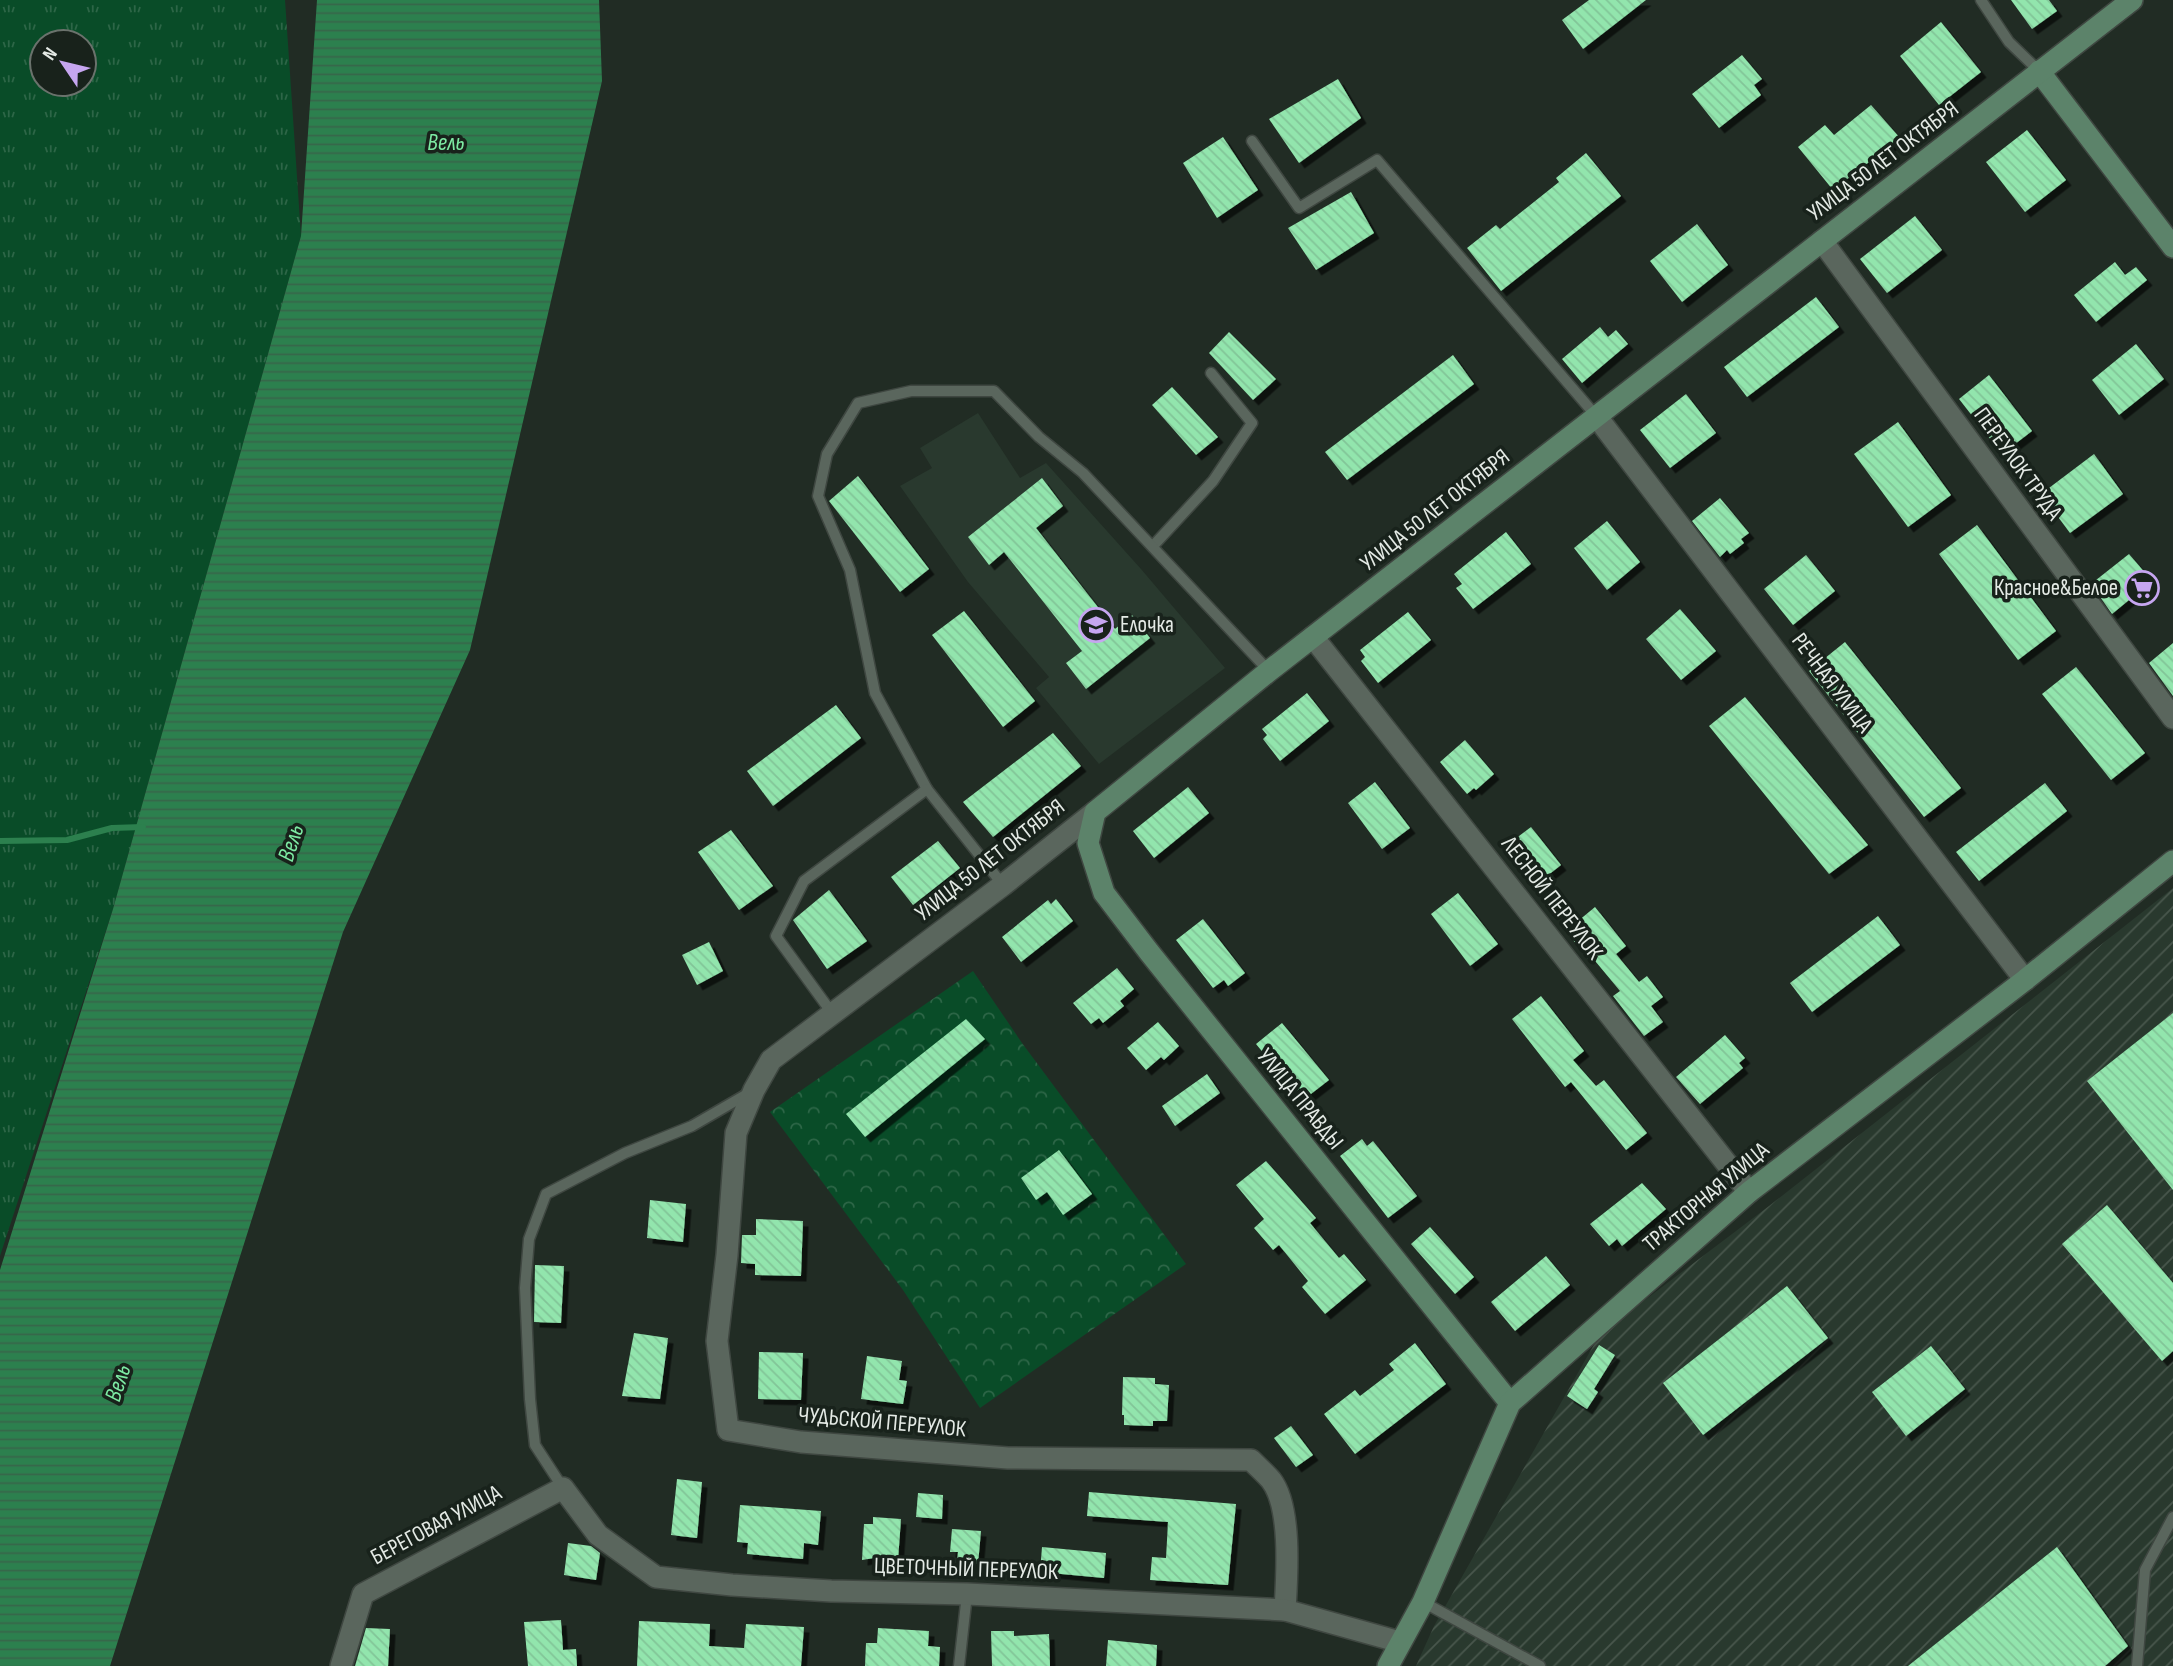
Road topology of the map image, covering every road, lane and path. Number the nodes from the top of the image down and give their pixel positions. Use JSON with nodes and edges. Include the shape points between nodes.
{"nodes":[{"id":1,"x":1980,"y":0,"type":"edge"},
{"id":2,"x":2132,"y":0,"type":"edge"},
{"id":3,"x":2039,"y":71,"type":"junction"},
{"id":4,"x":1252,"y":141,"type":"dead end"},
{"id":5,"x":1822,"y":241,"type":"junction"},
{"id":6,"x":2173,"y":247,"type":"edge"},
{"id":7,"x":1211,"y":373,"type":"dead end"},
{"id":8,"x":1597,"y":417,"type":"junction"},
{"id":9,"x":1153,"y":546,"type":"junction"},
{"id":10,"x":1313,"y":638,"type":"junction"},
{"id":11,"x":1269,"y":671,"type":"junction"},
{"id":12,"x":2173,"y":718,"type":"edge"},
{"id":13,"x":927,"y":789,"type":"junction"},
{"id":14,"x":1095,"y":811,"type":"junction"},
{"id":15,"x":2173,"y":862,"type":"edge"},
{"id":16,"x":1003,"y":885,"type":"junction"},
{"id":17,"x":2025,"y":980,"type":"junction"},
{"id":18,"x":832,"y":1013,"type":"junction"},
{"id":19,"x":771,"y":1060,"type":"joint"},
{"id":20,"x":754,"y":1090,"type":"junction"},
{"id":21,"x":1749,"y":1192,"type":"junction"},
{"id":22,"x":1510,"y":1403,"type":"junction"},
{"id":23,"x":563,"y":1488,"type":"junction"},
{"id":24,"x":2173,"y":1517,"type":"edge"},
{"id":25,"x":967,"y":1594,"type":"junction"},
{"id":26,"x":1423,"y":1602,"type":"junction"},
{"id":27,"x":1285,"y":1610,"type":"junction"},
{"id":28,"x":1400,"y":1642,"type":"junction"},
{"id":29,"x":341,"y":1666,"type":"edge"},
{"id":30,"x":960,"y":1666,"type":"edge"},
{"id":31,"x":1388,"y":1666,"type":"edge"},
{"id":32,"x":1540,"y":1666,"type":"edge"},
{"id":33,"x":2137,"y":1666,"type":"edge"}],
"edges":[{"from":1,"to":3,"type":"lane","via":[[2009,42]]},
{"from":2,"to":3,"type":"street","name":"УЛИЦА 50 ЛЕТ ОКТЯБРЯ"},
{"from":3,"to":5,"type":"street","name":"УЛИЦА 50 ЛЕТ ОКТЯБРЯ"},
{"from":3,"to":6,"type":"street"},
{"from":4,"to":8,"type":"lane","via":[[1299,208],[1377,160]]},
{"from":5,"to":8,"type":"street","name":"УЛИЦА 50 ЛЕТ ОКТЯБРЯ"},
{"from":5,"to":12,"type":"street","name":"ПЕРЕУЛОК ТРУДА"},
{"from":7,"to":9,"type":"lane","via":[[1252,423],[1213,481]]},
{"from":8,"to":10,"type":"street","name":"УЛИЦА 50 ЛЕТ ОКТЯБРЯ"},
{"from":8,"to":17,"type":"street","name":"РЕЧНАЯ УЛИЦА"},
{"from":9,"to":11,"type":"lane"},
{"from":9,"to":13,"type":"lane","via":[[994,391],[911,391],[858,403],[827,454],[818,496],[850,570],[875,693]]},
{"from":10,"to":11,"type":"street","name":"УЛИЦА 50 ЛЕТ ОКТЯБРЯ"},
{"from":10,"to":21,"type":"street","name":"ЛЕСНОЙ ПЕРЕУЛОК"},
{"from":11,"to":14,"type":"street","name":"УЛИЦА 50 ЛЕТ ОКТЯБРЯ"},
{"from":13,"to":16,"type":"lane"},
{"from":13,"to":18,"type":"lane","via":[[804,881],[776,936]]},
{"from":14,"to":16,"type":"street","name":"УЛИЦА 50 ЛЕТ ОКТЯБРЯ"},
{"from":14,"to":22,"type":"street","name":"УЛИЦА ПРАВДЫ","via":[[1088,843],[1104,893]]},
{"from":15,"to":17,"type":"street","name":"ТРАКТОРНАЯ УЛИЦА"},
{"from":16,"to":18,"type":"street","name":"УЛИЦА 50 ЛЕТ ОКТЯБРЯ"},
{"from":17,"to":21,"type":"street","name":"ТРАКТОРНАЯ УЛИЦА"},
{"from":18,"to":19,"type":"street","name":"УЛИЦА 50 ЛЕТ ОКТЯБРЯ"},
{"from":19,"to":20,"type":"street","name":"ЧУДЬСКОЙ ПЕРЕУЛОК"},
{"from":20,"to":23,"type":"lane","via":[[692,1126],[625,1153],[546,1194],[529,1240],[525,1288],[530,1399],[535,1445]]},
{"from":20,"to":27,"type":"street","name":"ЧУДЬСКОЙ ПЕРЕУЛОК","via":[[736,1133],[717,1340],[728,1430],[801,1442],[1009,1458],[1251,1461],[1272,1482],[1283,1514]]},
{"from":21,"to":22,"type":"street","name":"ТРАКТОРНАЯ УЛИЦА"},
{"from":22,"to":26,"type":"street","name":"ТРАКТОРНАЯ УЛИЦА"},
{"from":23,"to":25,"type":"street","name":"ЦВЕТОЧНЫЙ ПЕРЕУЛОК","via":[[598,1535],[656,1577],[732,1586]]},
{"from":23,"to":29,"type":"street","name":"БЕРЕГОВАЯ УЛИЦА","via":[[363,1594]]},
{"from":24,"to":33,"type":"lane","via":[[2145,1570]]},
{"from":25,"to":27,"type":"street","name":"ЦВЕТОЧНЫЙ ПЕРЕУЛОК"},
{"from":25,"to":30,"type":"lane"},
{"from":26,"to":28,"type":"street","name":"ТРАКТОРНАЯ УЛИЦА"},
{"from":26,"to":32,"type":"lane"},
{"from":27,"to":28,"type":"street","name":"ЦВЕТОЧНЫЙ ПЕРЕУЛОК"},
{"from":28,"to":31,"type":"street","name":"ТРАКТОРНАЯ УЛИЦА"}]}
